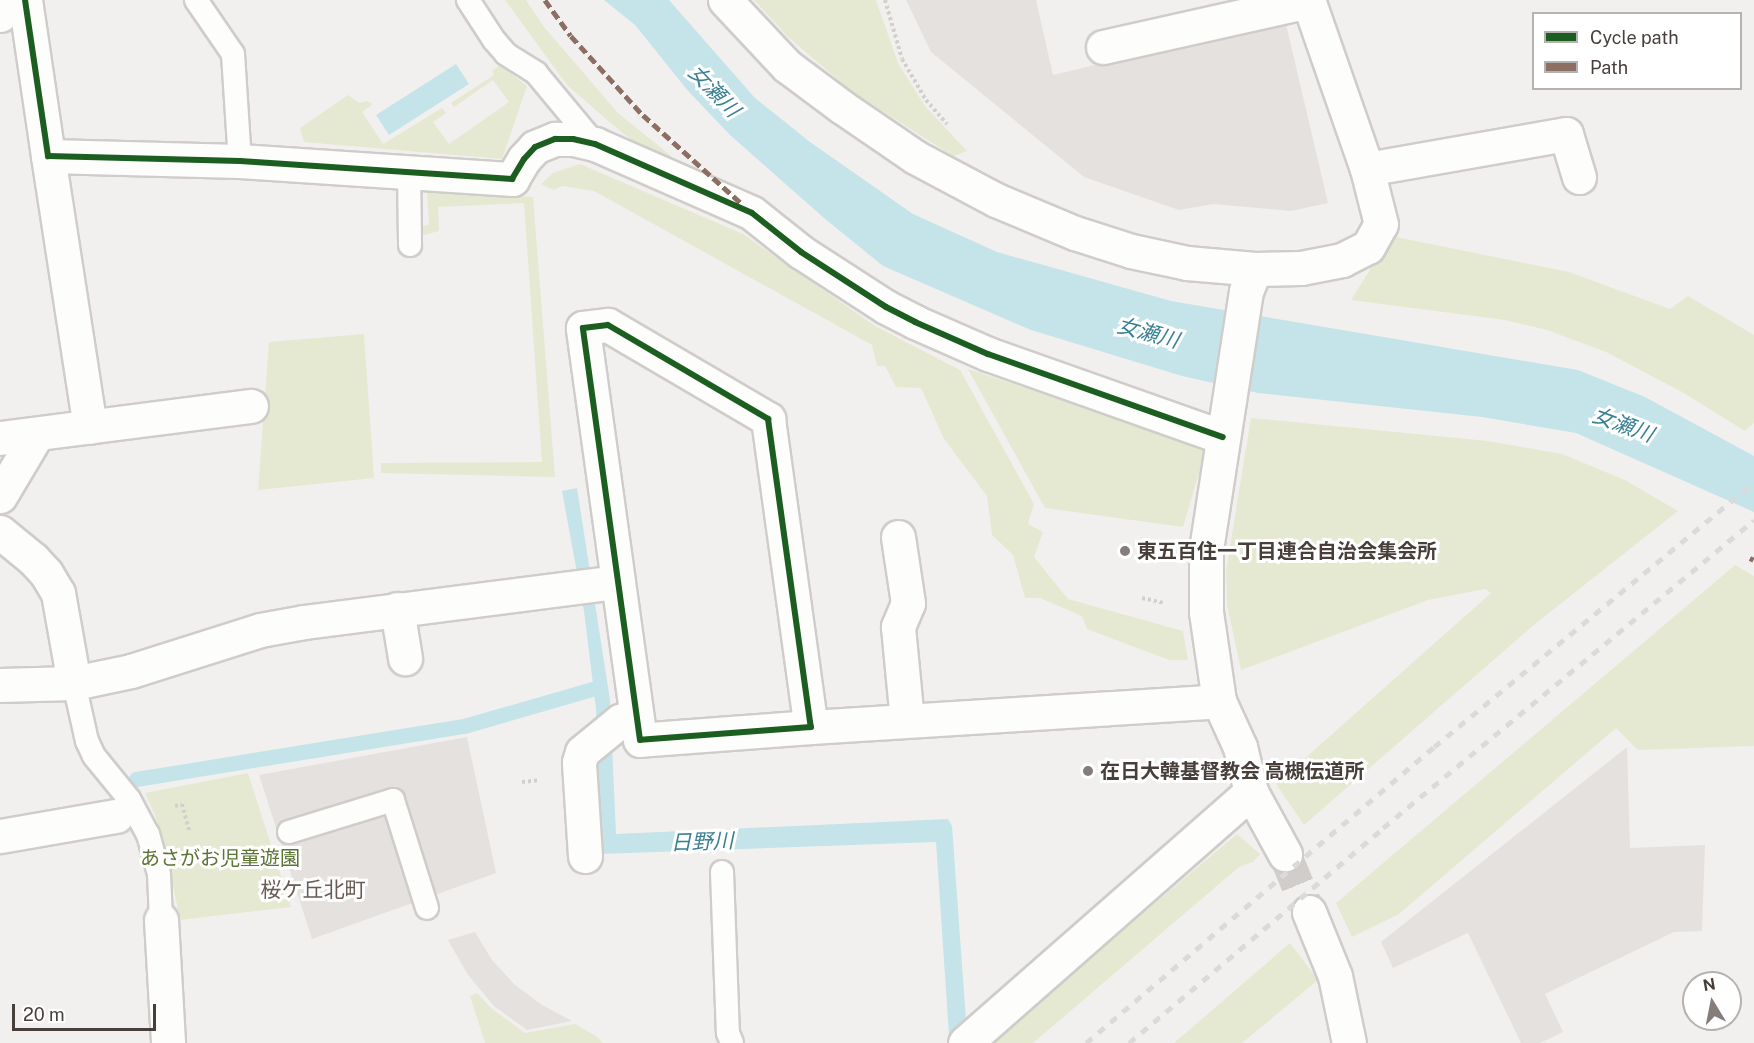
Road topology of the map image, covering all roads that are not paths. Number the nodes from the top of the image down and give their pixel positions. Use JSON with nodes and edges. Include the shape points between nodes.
{"nodes":[{"id":1,"x":15,"y":0,"type":"edge"},
{"id":2,"x":25,"y":0,"type":"edge"},
{"id":3,"x":196,"y":0,"type":"edge"},
{"id":4,"x":468,"y":0,"type":"edge"},
{"id":5,"x":725,"y":0,"type":"edge"},
{"id":6,"x":1309,"y":1,"type":"edge"},
{"id":7,"x":0,"y":15,"type":"edge"},
{"id":8,"x":1103,"y":47,"type":"dead end"},
{"id":9,"x":595,"y":144,"type":"junction"},
{"id":10,"x":48,"y":156,"type":"junction"},
{"id":11,"x":240,"y":161,"type":"junction"},
{"id":12,"x":1367,"y":169,"type":"junction"},
{"id":13,"x":409,"y":170,"type":"junction"},
{"id":14,"x":1579,"y":177,"type":"dead end"},
{"id":15,"x":410,"y":245,"type":"dead end"},
{"id":16,"x":1251,"y":280,"type":"junction"},
{"id":17,"x":251,"y":406,"type":"dead end"},
{"id":18,"x":1224,"y":424,"type":"junction"},
{"id":19,"x":90,"y":427,"type":"junction"},
{"id":20,"x":37,"y":434,"type":"junction"},
{"id":21,"x":0,"y":438,"type":"edge"},
{"id":22,"x":0,"y":496,"type":"edge"},
{"id":23,"x":0,"y":532,"type":"edge"},
{"id":24,"x":898,"y":537,"type":"dead end"},
{"id":25,"x":597,"y":585,"type":"junction"},
{"id":26,"x":397,"y":609,"type":"junction"},
{"id":27,"x":405,"y":658,"type":"dead end"},
{"id":28,"x":74,"y":683,"type":"junction"},
{"id":29,"x":0,"y":685,"type":"edge"},
{"id":30,"x":1219,"y":701,"type":"junction"},
{"id":31,"x":628,"y":718,"type":"junction"},
{"id":32,"x":907,"y":720,"type":"junction"},
{"id":33,"x":811,"y":727,"type":"junction"},
{"id":34,"x":1251,"y":792,"type":"junction"},
{"id":35,"x":116,"y":816,"type":"dead end"},
{"id":36,"x":289,"y":832,"type":"dead end"},
{"id":37,"x":0,"y":836,"type":"edge"},
{"id":38,"x":1285,"y":854,"type":"tunnel mouth"},
{"id":39,"x":585,"y":856,"type":"dead end"},
{"id":40,"x":722,"y":872,"type":"dead end"},
{"id":41,"x":427,"y":908,"type":"dead end"},
{"id":42,"x":1309,"y":912,"type":"tunnel mouth"},
{"id":43,"x":161,"y":920,"type":"joint"},
{"id":44,"x":168,"y":1043,"type":"edge"},
{"id":45,"x":732,"y":1043,"type":"edge"},
{"id":46,"x":965,"y":1043,"type":"edge"},
{"id":47,"x":1349,"y":1043,"type":"edge"}],
"edges":[{"from":1,"to":7,"type":"street"},
{"from":2,"to":10,"type":"street"},
{"from":3,"to":11,"type":"lane","via":[[233,54]]},
{"from":4,"to":9,"type":"lane","via":[[500,47],[536,73]]},
{"from":5,"to":16,"type":"street","via":[[788,66],[915,157],[996,200],[1075,233]]},
{"from":6,"to":8,"type":"street"},
{"from":6,"to":12,"type":"street"},
{"from":9,"to":13,"type":"street","via":[[555,139],[535,147],[512,179]]},
{"from":9,"to":18,"type":"street","via":[[752,213],[801,252],[915,322],[988,354]]},
{"from":10,"to":11,"type":"street"},
{"from":10,"to":19,"type":"street"},
{"from":11,"to":13,"type":"street"},
{"from":12,"to":14,"type":"street","via":[[1566,134]]},
{"from":12,"to":16,"type":"street","via":[[1381,224],[1368,247],[1342,260]]},
{"from":13,"to":15,"type":"lane"},
{"from":16,"to":18,"type":"street"},
{"from":17,"to":19,"type":"street"},
{"from":18,"to":30,"type":"street","via":[[1204,582]]},
{"from":19,"to":20,"type":"street"},
{"from":20,"to":21,"type":"street"},
{"from":20,"to":22,"type":"street"},
{"from":23,"to":28,"type":"street","via":[[33,559],[58,593]]},
{"from":24,"to":32,"type":"street","via":[[908,603],[898,627]]},
{"from":25,"to":26,"type":"street"},
{"from":25,"to":31,"type":"street"},
{"from":25,"to":33,"type":"street","via":[[583,327],[608,325],[768,419]]},
{"from":26,"to":27,"type":"street"},
{"from":26,"to":28,"type":"street","via":[[260,630],[130,671]]},
{"from":28,"to":29,"type":"street"},
{"from":28,"to":43,"type":"lane","via":[[94,756],[129,799],[148,834],[159,874]]},
{"from":30,"to":32,"type":"street"},
{"from":30,"to":34,"type":"street","via":[[1240,747]]},
{"from":31,"to":33,"type":"street","via":[[640,740]]},
{"from":31,"to":39,"type":"street","via":[[582,752],[579,762]]},
{"from":32,"to":33,"type":"street"},
{"from":34,"to":38,"type":"street"},
{"from":34,"to":46,"type":"street"},
{"from":35,"to":37,"type":"street"},
{"from":36,"to":41,"type":"lane","via":[[393,800]]},
{"from":40,"to":45,"type":"lane","via":[[728,1033]]},
{"from":42,"to":47,"type":"street","via":[[1335,976]]},
{"from":43,"to":44,"type":"street"}]}
